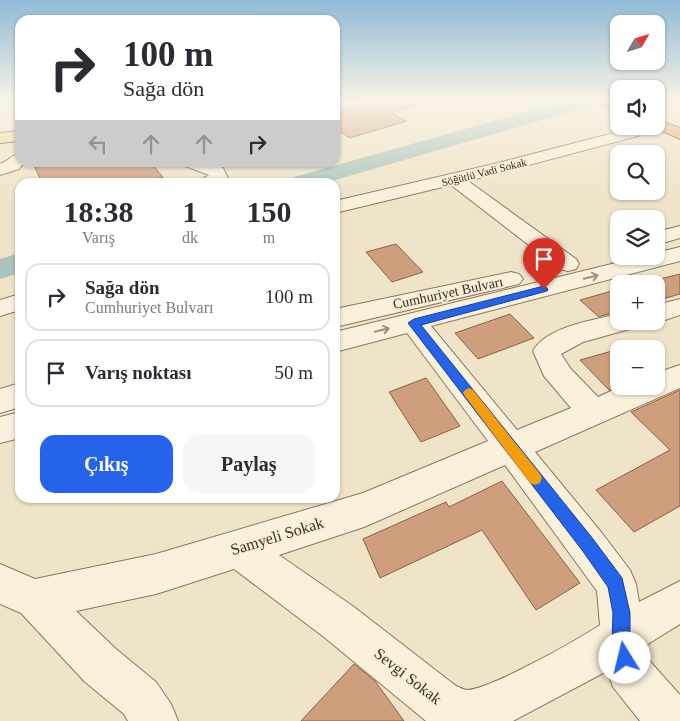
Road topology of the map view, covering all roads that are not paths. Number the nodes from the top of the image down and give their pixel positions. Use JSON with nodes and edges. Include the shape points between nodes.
{"nodes":[{"id":1,"x":625,"y":135,"type":"edge"},
{"id":2,"x":11,"y":164,"type":"edge"},
{"id":3,"x":204,"y":167,"type":"edge"},
{"id":4,"x":20,"y":178,"type":"edge"},
{"id":5,"x":219,"y":178,"type":"edge"},
{"id":6,"x":454,"y":179,"type":"junction"},
{"id":7,"x":340,"y":207,"type":"edge"},
{"id":8,"x":680,"y":232,"type":"edge"},
{"id":9,"x":665,"y":236,"type":"edge"},
{"id":10,"x":610,"y":253,"type":"edge"},
{"id":11,"x":680,"y":254,"type":"edge"},
{"id":12,"x":568,"y":264,"type":"junction"},
{"id":13,"x":15,"y":304,"type":"edge"},
{"id":14,"x":680,"y":306,"type":"edge"},
{"id":15,"x":0,"y":308,"type":"edge"},
{"id":16,"x":665,"y":311,"type":"edge"},
{"id":17,"x":340,"y":317,"type":"edge"},
{"id":18,"x":414,"y":323,"type":"junction"},
{"id":19,"x":610,"y":326,"type":"edge"},
{"id":20,"x":340,"y":341,"type":"edge"},
{"id":21,"x":680,"y":376,"type":"edge"},
{"id":22,"x":665,"y":382,"type":"edge"},
{"id":23,"x":633,"y":395,"type":"edge"},
{"id":24,"x":15,"y":396,"type":"edge"},
{"id":25,"x":0,"y":401,"type":"edge"},
{"id":26,"x":593,"y":412,"type":"junction"},
{"id":27,"x":15,"y":426,"type":"edge"},
{"id":28,"x":0,"y":430,"type":"edge"},
{"id":29,"x":510,"y":446,"type":"junction"},
{"id":30,"x":236,"y":548,"type":"junction"},
{"id":31,"x":18,"y":591,"type":"edge"},
{"id":32,"x":680,"y":601,"type":"edge"},
{"id":33,"x":621,"y":636,"type":"junction"},
{"id":34,"x":154,"y":721,"type":"edge"},
{"id":35,"x":675,"y":721,"type":"edge"}],
"edges":[{"from":1,"to":6,"type":"street","name":"Söğütlü Vadi Sokak"},
{"from":2,"to":4,"type":"street"},
{"from":3,"to":5,"type":"street","via":[[217,172]]},
{"from":6,"to":7,"type":"street","name":"Söğütlü Vadi Sokak"},
{"from":6,"to":12,"type":"street"},
{"from":8,"to":9,"type":"street"},
{"from":10,"to":12,"type":"street","name":"Cumhuriyet Bulvarı"},
{"from":18,"to":11,"type":"street","name":"Cumhuriyet Bulvarı","one_way":true},
{"from":12,"to":17,"type":"street","name":"Cumhuriyet Bulvarı"},
{"from":13,"to":15,"type":"street"},
{"from":14,"to":16,"type":"street"},
{"from":20,"to":18,"type":"street","name":"Cumhuriyet Bulvarı","one_way":true},
{"from":18,"to":29,"type":"street"},
{"from":19,"to":26,"type":"street","via":[[553,344],[546,351],[555,370]]},
{"from":21,"to":22,"type":"street","name":"Samyeli Sokak"},
{"from":23,"to":26,"type":"street","name":"Samyeli Sokak"},
{"from":24,"to":25,"type":"street"},
{"from":26,"to":29,"type":"street","name":"Samyeli Sokak"},
{"from":27,"to":28,"type":"street"},
{"from":29,"to":30,"type":"street","name":"Samyeli Sokak","via":[[364,510]]},
{"from":29,"to":33,"type":"street","via":[[616,584]]},
{"from":30,"to":31,"type":"street","name":"Samyeli Sokak","via":[[156,574]]},
{"from":30,"to":33,"type":"street","name":"Sevgi Sokak","via":[[339,622],[443,705],[467,713],[503,702],[596,653]]},
{"from":31,"to":34,"type":"street","via":[[140,698]]},
{"from":32,"to":33,"type":"street","name":"Sevgi Sokak"},
{"from":33,"to":35,"type":"street","via":[[629,671],[661,710]]}]}
